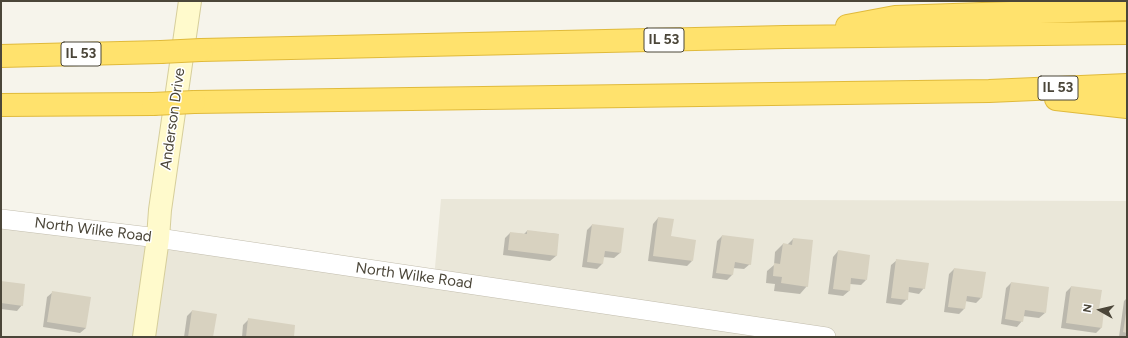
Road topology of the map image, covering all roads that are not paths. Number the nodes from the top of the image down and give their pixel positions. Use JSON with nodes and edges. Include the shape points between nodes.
{"nodes":[{"id":1,"x":190,"y":1,"type":"edge"},
{"id":2,"x":1127,"y":9,"type":"edge"},
{"id":3,"x":1127,"y":33,"type":"edge"},
{"id":4,"x":785,"y":37,"type":"junction"},
{"id":5,"x":1,"y":56,"type":"edge"},
{"id":6,"x":1127,"y":85,"type":"edge"},
{"id":7,"x":990,"y":91,"type":"junction"},
{"id":8,"x":1,"y":106,"type":"edge"},
{"id":9,"x":1127,"y":107,"type":"edge"},
{"id":10,"x":1,"y":219,"type":"edge"},
{"id":11,"x":158,"y":238,"type":"junction"},
{"id":12,"x":144,"y":337,"type":"edge"},
{"id":13,"x":826,"y":337,"type":"edge"}],
"edges":[{"from":1,"to":11,"type":"street","name":"Anderson Drive"},
{"from":2,"to":4,"type":"highway","via":[[895,17]]},
{"from":3,"to":4,"type":"highway","number":"IL 53"},
{"from":4,"to":5,"type":"highway","number":"IL 53","bridge":true},
{"from":6,"to":7,"type":"highway","number":"IL 53"},
{"from":7,"to":8,"type":"highway","number":"IL 53","bridge":true},
{"from":7,"to":9,"type":"highway"},
{"from":10,"to":11,"type":"street","name":"North Wilke Road"},
{"from":11,"to":12,"type":"street","name":"Anderson Drive"},
{"from":11,"to":13,"type":"street","name":"North Wilke Road"}]}
